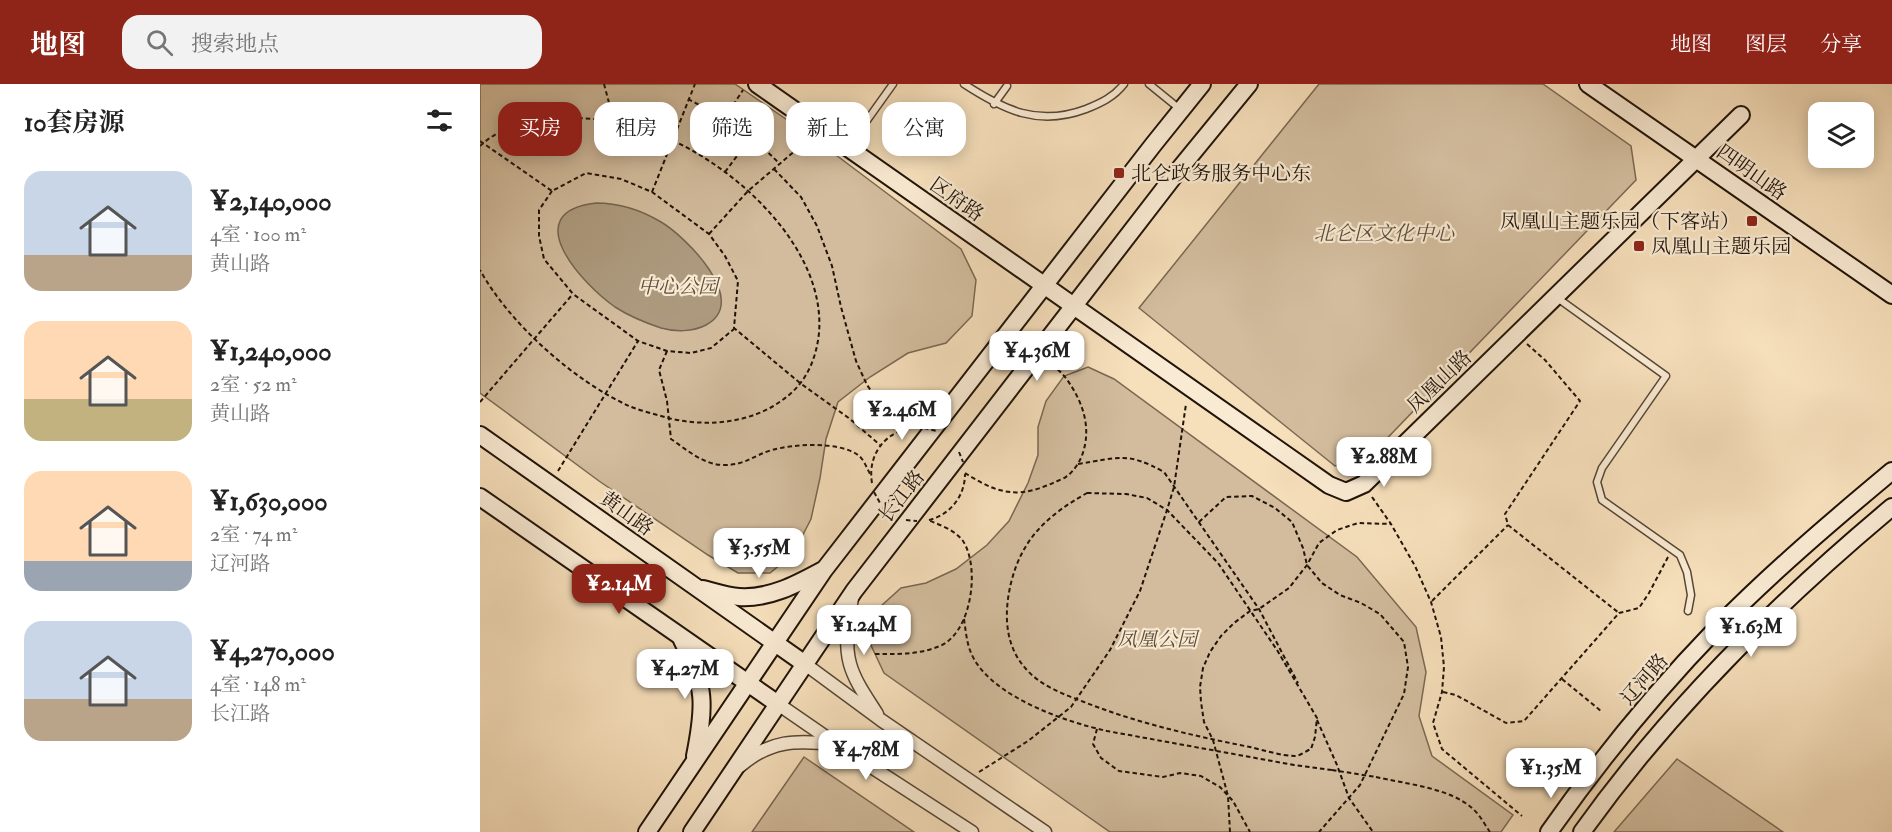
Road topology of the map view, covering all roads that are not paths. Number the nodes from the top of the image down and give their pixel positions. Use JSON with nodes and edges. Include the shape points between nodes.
{"nodes":[{"id":1,"x":893,"y":84,"type":"edge"},
{"id":2,"x":964,"y":84,"type":"edge"},
{"id":3,"x":1124,"y":84,"type":"edge"},
{"id":4,"x":1149,"y":84,"type":"edge"},
{"id":5,"x":1203,"y":84,"type":"edge"},
{"id":6,"x":1249,"y":84,"type":"edge"},
{"id":7,"x":1588,"y":84,"type":"edge"},
{"id":8,"x":1007,"y":85,"type":"edge"},
{"id":9,"x":763,"y":86,"type":"edge"},
{"id":10,"x":786,"y":104,"type":"edge"},
{"id":11,"x":994,"y":104,"type":"junction"},
{"id":12,"x":1181,"y":110,"type":"junction"},
{"id":13,"x":1741,"y":115,"type":"dead end"},
{"id":14,"x":870,"y":117,"type":"edge"},
{"id":15,"x":859,"y":156,"type":"edge"},
{"id":16,"x":1696,"y":159,"type":"junction"},
{"id":17,"x":1044,"y":285,"type":"junction"},
{"id":18,"x":1892,"y":295,"type":"edge"},
{"id":19,"x":1555,"y":297,"type":"junction"},
{"id":20,"x":1074,"y":306,"type":"junction"},
{"id":21,"x":480,"y":435,"type":"edge"},
{"id":22,"x":1892,"y":471,"type":"edge"},
{"id":23,"x":480,"y":497,"type":"edge"},
{"id":24,"x":1892,"y":507,"type":"edge"},
{"id":25,"x":824,"y":570,"type":"junction"},
{"id":26,"x":694,"y":587,"type":"junction"},
{"id":27,"x":854,"y":591,"type":"junction"},
{"id":28,"x":1688,"y":611,"type":"dead end"},
{"id":29,"x":680,"y":636,"type":"junction"},
{"id":30,"x":775,"y":643,"type":"junction"},
{"id":31,"x":805,"y":664,"type":"junction"},
{"id":32,"x":748,"y":683,"type":"junction"},
{"id":33,"x":778,"y":704,"type":"junction"},
{"id":34,"x":880,"y":720,"type":"junction"},
{"id":35,"x":836,"y":744,"type":"junction"},
{"id":36,"x":694,"y":763,"type":"junction"},
{"id":37,"x":730,"y":774,"type":"junction"},
{"id":38,"x":647,"y":832,"type":"edge"},
{"id":39,"x":692,"y":832,"type":"edge"},
{"id":40,"x":972,"y":832,"type":"edge"},
{"id":41,"x":1045,"y":832,"type":"edge"},
{"id":42,"x":1549,"y":832,"type":"edge"},
{"id":43,"x":1582,"y":832,"type":"edge"}],
"edges":[{"from":1,"to":14,"type":"lane"},
{"from":2,"to":11,"type":"lane"},
{"from":3,"to":11,"type":"lane","via":[[1098,105],[1069,115],[1032,116]]},
{"from":4,"to":12,"type":"lane"},
{"from":5,"to":12,"type":"main road","name":"长江路"},
{"from":6,"to":20,"type":"main road","name":"长江路"},
{"from":7,"to":16,"type":"main road","name":"四明山路"},
{"from":8,"to":11,"type":"lane"},
{"from":9,"to":10,"type":"main road","name":"区府路"},
{"from":12,"to":17,"type":"main road","name":"长江路"},
{"from":13,"to":16,"type":"main road","name":"凤凰山路"},
{"from":15,"to":17,"type":"main road","name":"区府路"},
{"from":16,"to":18,"type":"main road","name":"四明山路"},
{"from":16,"to":19,"type":"main road","name":"凤凰山路"},
{"from":17,"to":20,"type":"main road"},
{"from":17,"to":25,"type":"main road","name":"长江路"},
{"from":19,"to":20,"type":"main road","name":"凤凰山路","via":[[1364,484],[1346,492],[1329,485]]},
{"from":19,"to":28,"type":"lane","via":[[1666,376],[1602,468],[1598,482],[1602,500],[1680,555],[1691,595]]},
{"from":20,"to":27,"type":"main road","name":"长江路"},
{"from":21,"to":26,"type":"main road","name":"黄山路"},
{"from":22,"to":42,"type":"main road","name":"辽河路","via":[[1716,629],[1581,786]]},
{"from":23,"to":29,"type":"main road"},
{"from":24,"to":43,"type":"main road","via":[[1736,649]]},
{"from":25,"to":26,"type":"main road","via":[[770,595],[737,597]]},
{"from":25,"to":30,"type":"main road","name":"长江路"},
{"from":26,"to":30,"type":"main road","name":"黄山路"},
{"from":27,"to":31,"type":"main road","name":"长江路"},
{"from":27,"to":34,"type":"street","via":[[848,624],[850,663]]},
{"from":29,"to":32,"type":"main road"},
{"from":29,"to":36,"type":"main road","via":[[702,690]]},
{"from":30,"to":31,"type":"main road","name":"黄山路"},
{"from":30,"to":32,"type":"main road","name":"长江路"},
{"from":31,"to":33,"type":"main road","name":"长江路"},
{"from":31,"to":34,"type":"street","name":"黄山路"},
{"from":32,"to":33,"type":"main road"},
{"from":32,"to":36,"type":"main road","name":"长江路"},
{"from":33,"to":35,"type":"street"},
{"from":33,"to":37,"type":"main road","name":"长江路"},
{"from":34,"to":41,"type":"street","name":"黄山路"},
{"from":35,"to":37,"type":"street","via":[[792,741],[760,752]]},
{"from":35,"to":40,"type":"street"},
{"from":36,"to":38,"type":"main road","name":"长江路"},
{"from":37,"to":39,"type":"main road","name":"长江路"}]}
